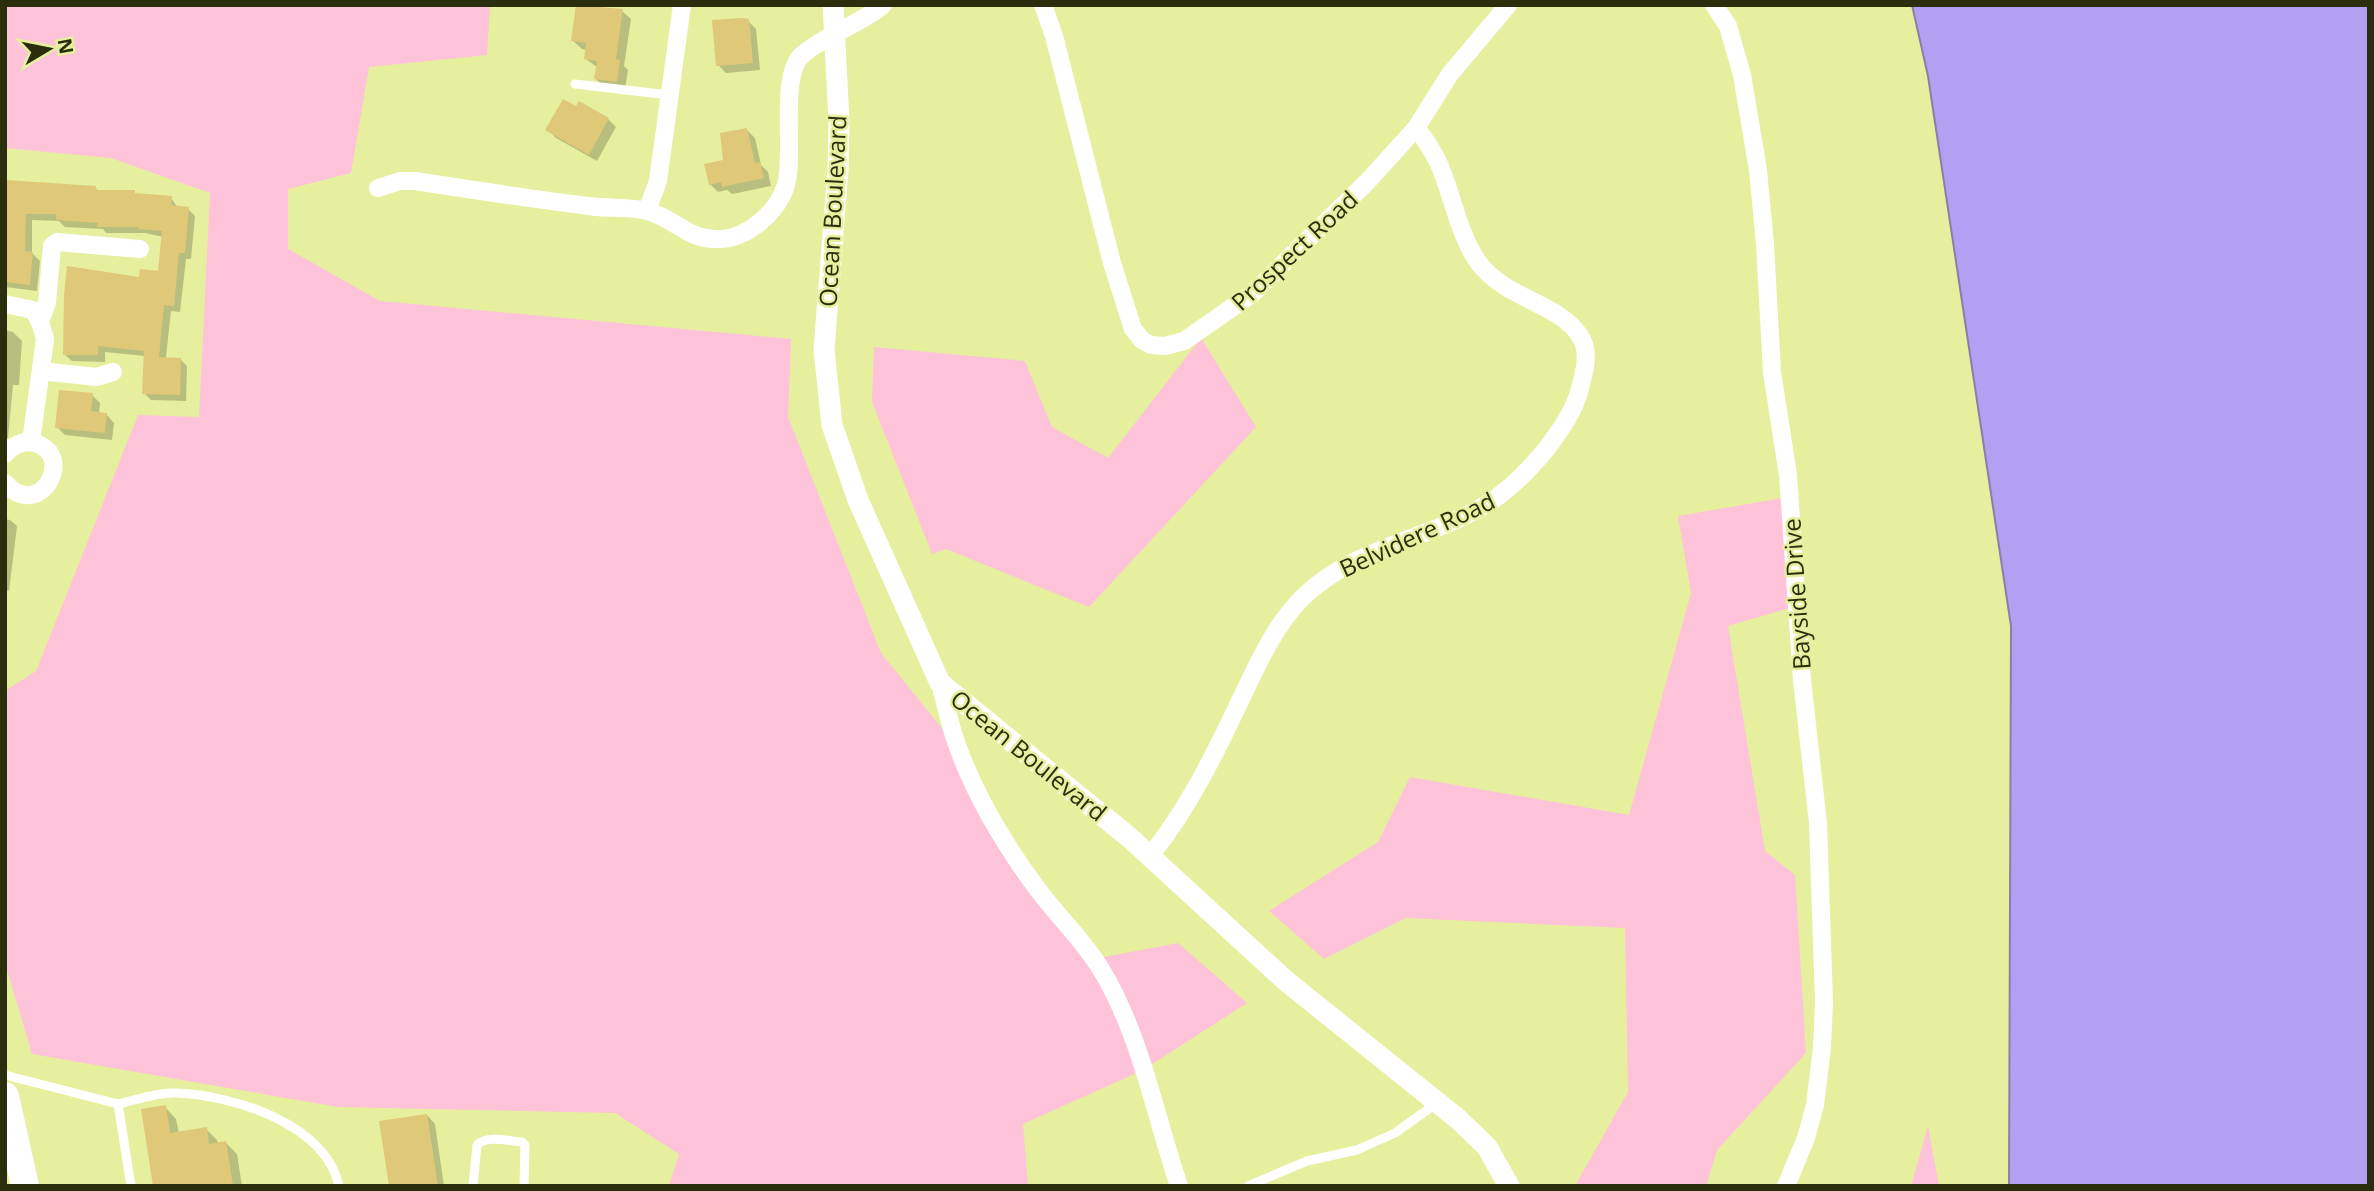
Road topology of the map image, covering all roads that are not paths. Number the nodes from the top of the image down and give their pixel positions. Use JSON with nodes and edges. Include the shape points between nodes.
{"nodes":[{"id":1,"x":682,"y":5,"type":"edge"},
{"id":2,"x":833,"y":5,"type":"edge"},
{"id":3,"x":883,"y":5,"type":"edge"},
{"id":4,"x":1043,"y":5,"type":"edge"},
{"id":5,"x":1508,"y":5,"type":"edge"},
{"id":6,"x":1714,"y":5,"type":"edge"},
{"id":7,"x":834,"y":35,"type":"junction"},
{"id":8,"x":575,"y":84,"type":"dead end"},
{"id":9,"x":669,"y":95,"type":"junction"},
{"id":10,"x":1416,"y":128,"type":"junction"},
{"id":11,"x":378,"y":188,"type":"dead end"},
{"id":12,"x":647,"y":211,"type":"junction"},
{"id":13,"x":140,"y":249,"type":"dead end"},
{"id":14,"x":5,"y":303,"type":"edge"},
{"id":15,"x":40,"y":321,"type":"junction"},
{"id":16,"x":41,"y":371,"type":"junction"},
{"id":17,"x":113,"y":372,"type":"dead end"},
{"id":18,"x":31,"y":442,"type":"junction"},
{"id":19,"x":5,"y":454,"type":"edge"},
{"id":20,"x":6,"y":484,"type":"edge"},
{"id":21,"x":940,"y":683,"type":"junction"},
{"id":22,"x":1150,"y":856,"type":"junction"},
{"id":23,"x":5,"y":1075,"type":"edge"},
{"id":24,"x":5,"y":1096,"type":"edge"},
{"id":25,"x":1437,"y":1102,"type":"junction"},
{"id":26,"x":118,"y":1104,"type":"junction"},
{"id":27,"x":25,"y":1186,"type":"edge"},
{"id":28,"x":131,"y":1186,"type":"edge"},
{"id":29,"x":339,"y":1186,"type":"edge"},
{"id":30,"x":473,"y":1186,"type":"edge"},
{"id":31,"x":524,"y":1186,"type":"edge"},
{"id":32,"x":1179,"y":1186,"type":"edge"},
{"id":33,"x":1248,"y":1186,"type":"edge"},
{"id":34,"x":1509,"y":1186,"type":"edge"},
{"id":35,"x":1786,"y":1186,"type":"edge"}],
"edges":[{"from":1,"to":9,"type":"street"},
{"from":2,"to":7,"type":"street","name":"Ocean Boulevard"},
{"from":3,"to":7,"type":"street"},
{"from":4,"to":10,"type":"street","name":"Prospect Road","via":[[1133,329],[1151,345],[1184,341],[1253,293]]},
{"from":5,"to":10,"type":"street","name":"Prospect Road","via":[[1450,74]]},
{"from":6,"to":35,"type":"street","name":"Bayside Drive","via":[[1728,26],[1742,75],[1758,170],[1772,372],[1788,475],[1802,680],[1818,823],[1822,1048],[1815,1105]]},
{"from":7,"to":12,"type":"street","via":[[794,66],[789,171],[785,188],[768,215],[746,232],[721,239],[687,234]]},
{"from":7,"to":21,"type":"street","name":"Ocean Boulevard","via":[[838,169],[824,350],[832,425],[858,500]]},
{"from":8,"to":9,"type":"lane"},
{"from":9,"to":12,"type":"street","via":[[658,181]]},
{"from":10,"to":22,"type":"street","name":"Belvidere Road","via":[[1439,164],[1478,261],[1499,284],[1556,314],[1579,335],[1586,352],[1577,399],[1562,428],[1506,492],[1457,519],[1357,559],[1303,598],[1268,645],[1207,770],[1171,831]]},
{"from":11,"to":12,"type":"street","via":[[415,181]]},
{"from":13,"to":15,"type":"street","via":[[57,242],[52,246],[47,303]]},
{"from":14,"to":15,"type":"street","via":[[33,310]]},
{"from":15,"to":16,"type":"street","via":[[45,339]]},
{"from":16,"to":17,"type":"street","via":[[96,377]]},
{"from":16,"to":18,"type":"street"},
{"from":18,"to":19,"type":"street","via":[[11,447]]},
{"from":18,"to":20,"type":"street","via":[[49,452],[54,472],[50,482],[34,495],[14,492]]},
{"from":21,"to":22,"type":"street","name":"Ocean Boulevard"},
{"from":21,"to":32,"type":"street","via":[[955,739],[979,797],[1035,886],[1089,951],[1120,1004]]},
{"from":22,"to":25,"type":"street","name":"Ocean Boulevard","via":[[1286,981]]},
{"from":23,"to":26,"type":"lane"},
{"from":24,"to":27,"type":"highway"},
{"from":25,"to":33,"type":"lane","via":[[1395,1133],[1357,1150],[1307,1161]]},
{"from":25,"to":34,"type":"street","name":"Ocean Boulevard","via":[[1487,1147]]},
{"from":26,"to":28,"type":"lane"},
{"from":26,"to":29,"type":"lane","via":[[174,1093],[234,1101],[266,1112],[294,1128],[318,1150]]},
{"from":30,"to":31,"type":"lane","via":[[477,1145],[487,1140],[525,1145]]}]}
